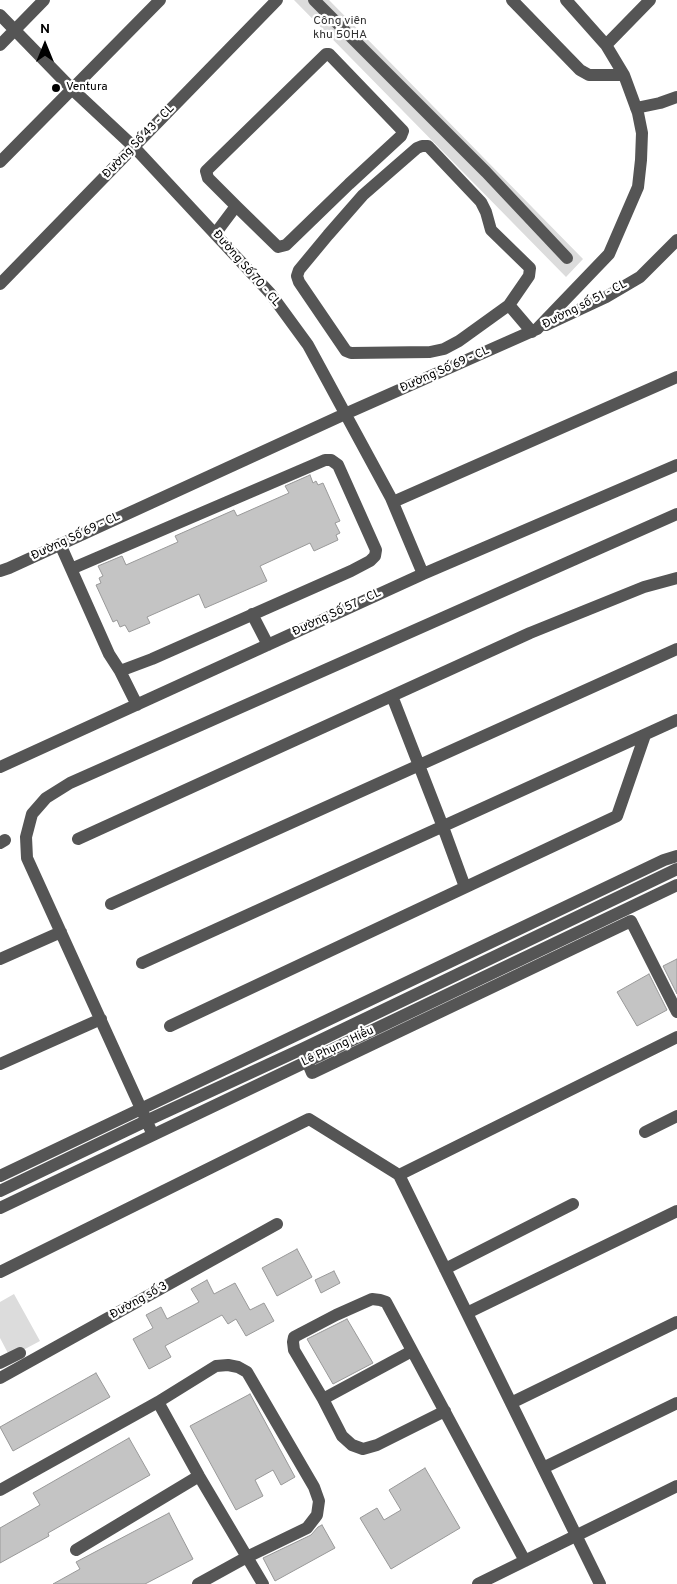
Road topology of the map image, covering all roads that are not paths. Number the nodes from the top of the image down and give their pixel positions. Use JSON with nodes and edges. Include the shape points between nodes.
{"nodes":[{"id":1,"x":44,"y":0,"type":"edge"},
{"id":2,"x":160,"y":0,"type":"edge"},
{"id":3,"x":277,"y":0,"type":"edge"},
{"id":4,"x":314,"y":0,"type":"edge"},
{"id":5,"x":512,"y":0,"type":"edge"},
{"id":6,"x":566,"y":0,"type":"edge"},
{"id":7,"x":650,"y":0,"type":"edge"},
{"id":8,"x":0,"y":15,"type":"edge"},
{"id":9,"x":15,"y":29,"type":"junction"},
{"id":10,"x":0,"y":45,"type":"edge"},
{"id":11,"x":606,"y":45,"type":"junction"},
{"id":12,"x":624,"y":75,"type":"junction"},
{"id":13,"x":73,"y":90,"type":"junction"},
{"id":14,"x":677,"y":97,"type":"edge"},
{"id":15,"x":636,"y":108,"type":"junction"},
{"id":16,"x":134,"y":147,"type":"junction"},
{"id":17,"x":0,"y":162,"type":"edge"},
{"id":18,"x":236,"y":206,"type":"junction"},
{"id":19,"x":215,"y":234,"type":"junction"},
{"id":20,"x":677,"y":240,"type":"edge"},
{"id":21,"x":567,"y":258,"type":"dead end"},
{"id":22,"x":0,"y":284,"type":"edge"},
{"id":23,"x":509,"y":305,"type":"junction"},
{"id":24,"x":535,"y":331,"type":"junction"},
{"id":25,"x":677,"y":377,"type":"edge"},
{"id":26,"x":345,"y":414,"type":"junction"},
{"id":27,"x":677,"y":465,"type":"edge"},
{"id":28,"x":393,"y":502,"type":"junction"},
{"id":29,"x":677,"y":514,"type":"edge"},
{"id":30,"x":60,"y":544,"type":"junction"},
{"id":31,"x":71,"y":569,"type":"junction"},
{"id":32,"x":0,"y":570,"type":"edge"},
{"id":33,"x":423,"y":574,"type":"junction"},
{"id":34,"x":677,"y":578,"type":"edge"},
{"id":35,"x":252,"y":614,"type":"junction"},
{"id":36,"x":268,"y":645,"type":"junction"},
{"id":37,"x":677,"y":650,"type":"edge"},
{"id":38,"x":120,"y":671,"type":"junction"},
{"id":39,"x":392,"y":696,"type":"junction"},
{"id":40,"x":137,"y":705,"type":"junction"},
{"id":41,"x":677,"y":720,"type":"edge"},
{"id":42,"x":645,"y":735,"type":"junction"},
{"id":43,"x":419,"y":765,"type":"junction"},
{"id":44,"x":0,"y":768,"type":"edge"},
{"id":45,"x":444,"y":827,"type":"junction"},
{"id":46,"x":78,"y":839,"type":"dead end"},
{"id":47,"x":677,"y":850,"type":"edge"},
{"id":48,"x":677,"y":856,"type":"edge"},
{"id":49,"x":677,"y":869,"type":"edge"},
{"id":50,"x":677,"y":885,"type":"edge"},
{"id":51,"x":465,"y":887,"type":"junction"},
{"id":52,"x":111,"y":904,"type":"dead end"},
{"id":53,"x":61,"y":932,"type":"junction"},
{"id":54,"x":0,"y":959,"type":"edge"},
{"id":55,"x":142,"y":964,"type":"dead end"},
{"id":56,"x":677,"y":1012,"type":"edge"},
{"id":57,"x":100,"y":1019,"type":"junction"},
{"id":58,"x":170,"y":1026,"type":"dead end"},
{"id":59,"x":295,"y":1032,"type":"junction"},
{"id":60,"x":677,"y":1036,"type":"edge"},
{"id":61,"x":302,"y":1049,"type":"junction"},
{"id":62,"x":307,"y":1062,"type":"junction"},
{"id":63,"x":0,"y":1064,"type":"edge"},
{"id":64,"x":142,"y":1111,"type":"junction"},
{"id":65,"x":677,"y":1116,"type":"edge"},
{"id":66,"x":644,"y":1132,"type":"dead end"},
{"id":67,"x":153,"y":1135,"type":"junction"},
{"id":68,"x":0,"y":1168,"type":"edge"},
{"id":69,"x":399,"y":1175,"type":"junction"},
{"id":70,"x":0,"y":1176,"type":"edge"},
{"id":71,"x":0,"y":1191,"type":"edge"},
{"id":72,"x":573,"y":1204,"type":"dead end"},
{"id":73,"x":0,"y":1208,"type":"edge"},
{"id":74,"x":677,"y":1211,"type":"edge"},
{"id":75,"x":278,"y":1224,"type":"dead end"},
{"id":76,"x":445,"y":1268,"type":"junction"},
{"id":77,"x":0,"y":1272,"type":"edge"},
{"id":78,"x":467,"y":1313,"type":"junction"},
{"id":79,"x":677,"y":1322,"type":"edge"},
{"id":80,"x":412,"y":1351,"type":"junction"},
{"id":81,"x":20,"y":1353,"type":"dead end"},
{"id":82,"x":0,"y":1363,"type":"edge"},
{"id":83,"x":0,"y":1378,"type":"edge"},
{"id":84,"x":323,"y":1399,"type":"junction"},
{"id":85,"x":158,"y":1402,"type":"junction"},
{"id":86,"x":511,"y":1403,"type":"junction"},
{"id":87,"x":677,"y":1403,"type":"edge"},
{"id":88,"x":445,"y":1411,"type":"junction"},
{"id":89,"x":543,"y":1468,"type":"junction"},
{"id":90,"x":199,"y":1476,"type":"junction"},
{"id":91,"x":677,"y":1486,"type":"edge"},
{"id":92,"x":0,"y":1490,"type":"edge"},
{"id":93,"x":576,"y":1536,"type":"junction"},
{"id":94,"x":76,"y":1550,"type":"dead end"},
{"id":95,"x":247,"y":1557,"type":"junction"},
{"id":96,"x":526,"y":1561,"type":"junction"},
{"id":97,"x":198,"y":1584,"type":"edge"},
{"id":98,"x":263,"y":1584,"type":"edge"},
{"id":99,"x":478,"y":1584,"type":"edge"},
{"id":100,"x":600,"y":1584,"type":"edge"}],
"edges":[{"from":1,"to":9,"type":"street"},
{"from":2,"to":13,"type":"street"},
{"from":3,"to":16,"type":"street","name":"Đường Số 43 - CL"},
{"from":4,"to":21,"type":"street"},
{"from":5,"to":12,"type":"street","via":[[580,70],[589,75]]},
{"from":6,"to":11,"type":"street","name":"Đường Số 69 - CL"},
{"from":7,"to":11,"type":"street"},
{"from":8,"to":9,"type":"street","name":"Đường Số 70 - CL"},
{"from":9,"to":10,"type":"street"},
{"from":9,"to":13,"type":"street","name":"Đường Số 70 - CL"},
{"from":11,"to":12,"type":"street","name":"Đường Số 69 - CL"},
{"from":12,"to":15,"type":"street","name":"Đường Số 69 - CL"},
{"from":13,"to":16,"type":"street","name":"Đường Số 70 - CL"},
{"from":13,"to":17,"type":"street"},
{"from":14,"to":15,"type":"street"},
{"from":15,"to":24,"type":"street","name":"Đường Số 69 - CL","via":[[642,132],[638,187],[609,254]]},
{"from":16,"to":19,"type":"street","name":"Đường Số 70 - CL"},
{"from":16,"to":22,"type":"street","name":"Đường Số 43 - CL"},
{"from":18,"to":18,"type":"street","via":[[208,178],[206,171],[326,54],[403,131],[286,246],[278,247]]},
{"from":18,"to":19,"type":"street"},
{"from":19,"to":26,"type":"street","name":"Đường Số 70 - CL","via":[[270,294],[308,345]]},
{"from":20,"to":24,"type":"street","name":"Đường số 51 - CL","via":[[640,277]]},
{"from":23,"to":23,"type":"street","via":[[529,276],[530,268],[491,230],[481,202],[428,146],[417,148],[364,195],[310,256],[297,276],[346,351],[351,353],[444,349]]},
{"from":23,"to":24,"type":"street"},
{"from":24,"to":26,"type":"street","name":"Đường Số 69 - CL"},
{"from":25,"to":28,"type":"street"},
{"from":26,"to":28,"type":"street","name":"Đường Số 70 - CL"},
{"from":26,"to":30,"type":"street","name":"Đường Số 69 - CL"},
{"from":27,"to":33,"type":"street","name":"Đường Số 57 - CL"},
{"from":28,"to":33,"type":"street","name":"Đường Số 70 - CL"},
{"from":29,"to":53,"type":"street","via":[[70,782],[46,798],[32,814],[26,837],[27,858]]},
{"from":30,"to":31,"type":"street"},
{"from":30,"to":32,"type":"street","name":"Đường Số 69 - CL"},
{"from":31,"to":35,"type":"street","via":[[331,460],[338,465],[366,526],[376,550],[375,556],[351,571]]},
{"from":31,"to":38,"type":"street","via":[[108,654]]},
{"from":33,"to":36,"type":"street","name":"Đường Số 57 - CL"},
{"from":34,"to":39,"type":"street","via":[[530,633]]},
{"from":35,"to":36,"type":"street"},
{"from":35,"to":38,"type":"street"},
{"from":36,"to":40,"type":"street","name":"Đường Số 57 - CL"},
{"from":37,"to":43,"type":"street"},
{"from":38,"to":40,"type":"street"},
{"from":39,"to":43,"type":"street"},
{"from":39,"to":46,"type":"street"},
{"from":40,"to":44,"type":"street","name":"Đường Số 57 - CL"},
{"from":41,"to":42,"type":"street"},
{"from":42,"to":45,"type":"street"},
{"from":42,"to":51,"type":"street","via":[[617,816]]},
{"from":43,"to":45,"type":"street"},
{"from":43,"to":52,"type":"street"},
{"from":45,"to":51,"type":"street"},
{"from":45,"to":55,"type":"street"},
{"from":47,"to":59,"type":"street","name":"Lê Phụng Hiểu","via":[[660,853]]},
{"from":48,"to":59,"type":"street","name":"Lê Phụng Hiểu"},
{"from":49,"to":61,"type":"street","name":"Lê Phụng Hiểu"},
{"from":50,"to":62,"type":"street","name":"Lê Phụng Hiểu"},
{"from":51,"to":58,"type":"street"},
{"from":53,"to":54,"type":"street"},
{"from":53,"to":57,"type":"street"},
{"from":56,"to":62,"type":"street","via":[[631,920],[312,1073]]},
{"from":57,"to":63,"type":"street"},
{"from":57,"to":64,"type":"street"},
{"from":59,"to":61,"type":"street"},
{"from":59,"to":64,"type":"street","name":"Lê Phụng Hiểu"},
{"from":60,"to":69,"type":"street"},
{"from":61,"to":62,"type":"street"},
{"from":61,"to":64,"type":"street","name":"Lê Phụng Hiểu"},
{"from":62,"to":67,"type":"street","name":"Lê Phụng Hiểu"},
{"from":64,"to":67,"type":"street"},
{"from":64,"to":68,"type":"street","name":"Lê Phụng Hiểu"},
{"from":64,"to":70,"type":"street","name":"Lê Phụng Hiểu"},
{"from":64,"to":71,"type":"street","name":"Lê Phụng Hiểu"},
{"from":65,"to":66,"type":"street"},
{"from":67,"to":73,"type":"street","name":"Lê Phụng Hiểu"},
{"from":69,"to":76,"type":"street"},
{"from":69,"to":77,"type":"street","via":[[309,1120]]},
{"from":72,"to":76,"type":"street"},
{"from":74,"to":78,"type":"street"},
{"from":75,"to":83,"type":"street","name":"Đường số 3"},
{"from":76,"to":78,"type":"street"},
{"from":78,"to":86,"type":"street"},
{"from":79,"to":86,"type":"street"},
{"from":80,"to":84,"type":"street"},
{"from":80,"to":84,"type":"street","via":[[386,1302],[372,1299],[294,1337],[294,1350]]},
{"from":80,"to":88,"type":"street"},
{"from":81,"to":82,"type":"street"},
{"from":84,"to":88,"type":"street","via":[[342,1436],[352,1445],[364,1449]]},
{"from":85,"to":90,"type":"street"},
{"from":85,"to":92,"type":"street"},
{"from":85,"to":95,"type":"street","via":[[216,1366],[238,1367],[247,1372],[314,1487],[319,1501],[317,1515],[307,1528]]},
{"from":86,"to":89,"type":"street"},
{"from":87,"to":89,"type":"street"},
{"from":88,"to":96,"type":"street"},
{"from":89,"to":93,"type":"street"},
{"from":90,"to":94,"type":"street"},
{"from":90,"to":95,"type":"street"},
{"from":91,"to":93,"type":"street"},
{"from":93,"to":96,"type":"street"},
{"from":93,"to":100,"type":"street"},
{"from":95,"to":97,"type":"street"},
{"from":95,"to":98,"type":"street"},
{"from":96,"to":99,"type":"street"}]}
